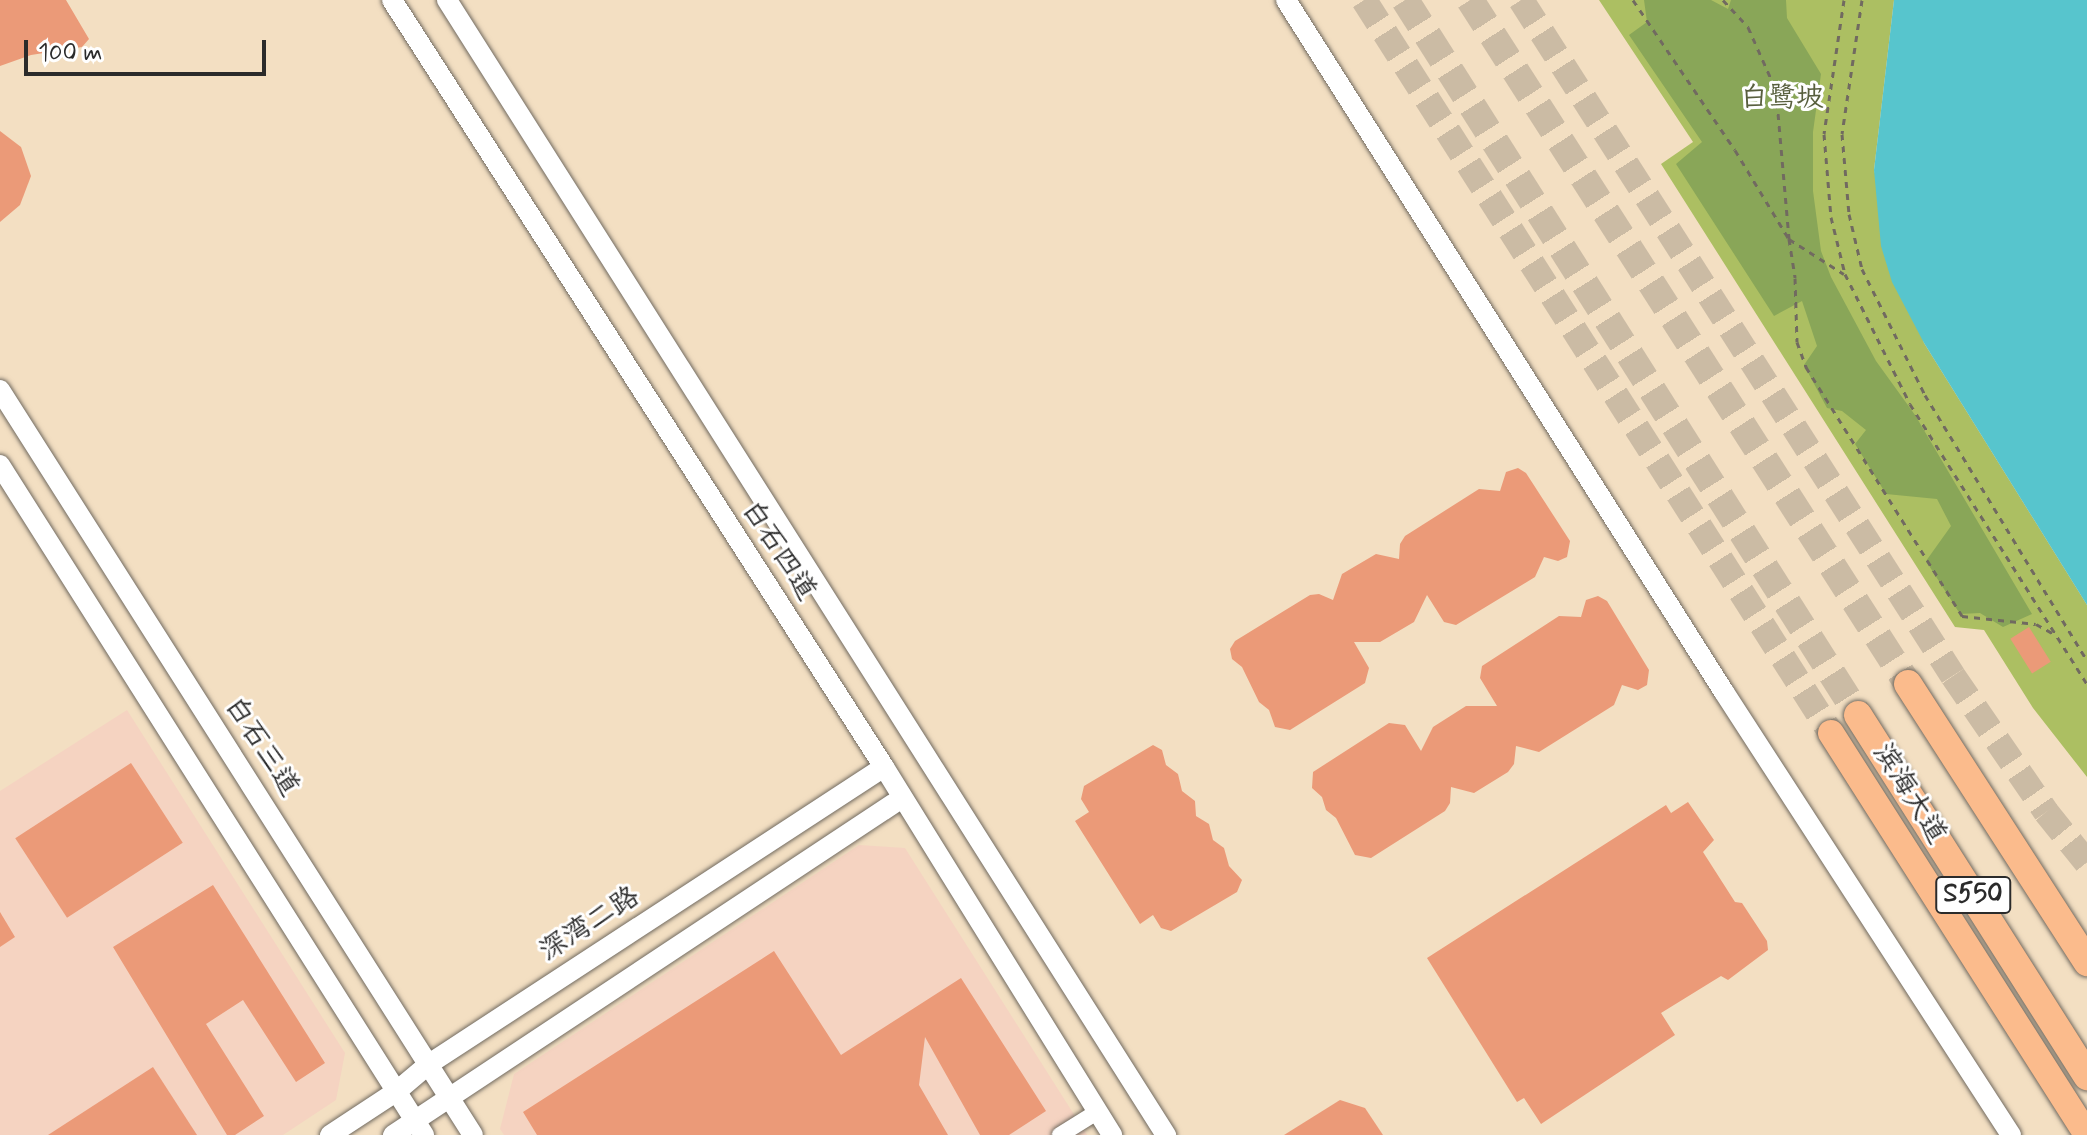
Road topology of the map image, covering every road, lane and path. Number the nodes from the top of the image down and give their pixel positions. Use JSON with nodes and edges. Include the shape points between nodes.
{"nodes":[{"id":1,"x":392,"y":0,"type":"edge"},
{"id":2,"x":447,"y":0,"type":"edge"},
{"id":3,"x":1286,"y":0,"type":"edge"},
{"id":4,"x":1633,"y":0,"type":"edge"},
{"id":5,"x":1723,"y":0,"type":"edge"},
{"id":6,"x":1844,"y":0,"type":"edge"},
{"id":7,"x":1862,"y":0,"type":"edge"},
{"id":8,"x":1789,"y":239,"type":"junction"},
{"id":9,"x":1845,"y":274,"type":"junction"},
{"id":10,"x":0,"y":390,"type":"edge"},
{"id":11,"x":0,"y":465,"type":"edge"},
{"id":12,"x":2056,"y":635,"type":"junction"},
{"id":13,"x":2087,"y":660,"type":"edge"},
{"id":14,"x":1908,"y":684,"type":"tunnel mouth"},
{"id":15,"x":2087,"y":684,"type":"edge"},
{"id":16,"x":1858,"y":715,"type":"tunnel mouth"},
{"id":17,"x":1831,"y":733,"type":"tunnel mouth"},
{"id":18,"x":884,"y":767,"type":"junction"},
{"id":19,"x":902,"y":798,"type":"junction"},
{"id":20,"x":2087,"y":962,"type":"edge"},
{"id":21,"x":429,"y":1064,"type":"junction"},
{"id":22,"x":2087,"y":1076,"type":"edge"},
{"id":23,"x":397,"y":1091,"type":"junction"},
{"id":24,"x":450,"y":1098,"type":"junction"},
{"id":25,"x":1097,"y":1112,"type":"junction"},
{"id":26,"x":420,"y":1128,"type":"edge"},
{"id":27,"x":2004,"y":1133,"type":"edge"},
{"id":28,"x":330,"y":1135,"type":"edge"},
{"id":29,"x":393,"y":1135,"type":"edge"},
{"id":30,"x":473,"y":1135,"type":"edge"},
{"id":31,"x":1060,"y":1135,"type":"edge"},
{"id":32,"x":1112,"y":1135,"type":"edge"},
{"id":33,"x":1166,"y":1135,"type":"edge"},
{"id":34,"x":2087,"y":1135,"type":"edge"}],
"edges":[{"from":1,"to":18,"type":"street","name":"白石四道"},
{"from":2,"to":33,"type":"street","name":"白石四道"},
{"from":3,"to":27,"type":"street"},
{"from":4,"to":8,"type":"path"},
{"from":5,"to":8,"type":"path","via":[[1748,27],[1776,90]]},
{"from":6,"to":9,"type":"path","via":[[1824,134],[1831,217]]},
{"from":7,"to":13,"type":"path","via":[[1842,134],[1849,214],[1862,269],[1925,395]]},
{"from":8,"to":9,"type":"path"},
{"from":8,"to":12,"type":"path","via":[[1797,342],[1806,367],[1962,616],[2036,624]]},
{"from":9,"to":12,"type":"path","via":[[1910,404]]},
{"from":10,"to":21,"type":"street","name":"白石三道"},
{"from":11,"to":23,"type":"street"},
{"from":12,"to":15,"type":"path"},
{"from":14,"to":20,"type":"highway","name":"滨海大道","number":"S550"},
{"from":16,"to":22,"type":"highway","name":"滨海大道","number":"S550"},
{"from":17,"to":34,"type":"main road"},
{"from":18,"to":19,"type":"street","name":"白石四道"},
{"from":18,"to":21,"type":"street","name":"深湾二路"},
{"from":19,"to":24,"type":"street"},
{"from":19,"to":25,"type":"street","name":"白石四道"},
{"from":21,"to":23,"type":"street","name":"深湾二路"},
{"from":21,"to":24,"type":"street","name":"白石三道"},
{"from":23,"to":26,"type":"street"},
{"from":23,"to":28,"type":"street","name":"深湾二路"},
{"from":24,"to":26,"type":"street"},
{"from":24,"to":30,"type":"street","name":"白石三道"},
{"from":25,"to":31,"type":"street"},
{"from":25,"to":32,"type":"street","name":"白石四道"},
{"from":26,"to":29,"type":"street"}]}
